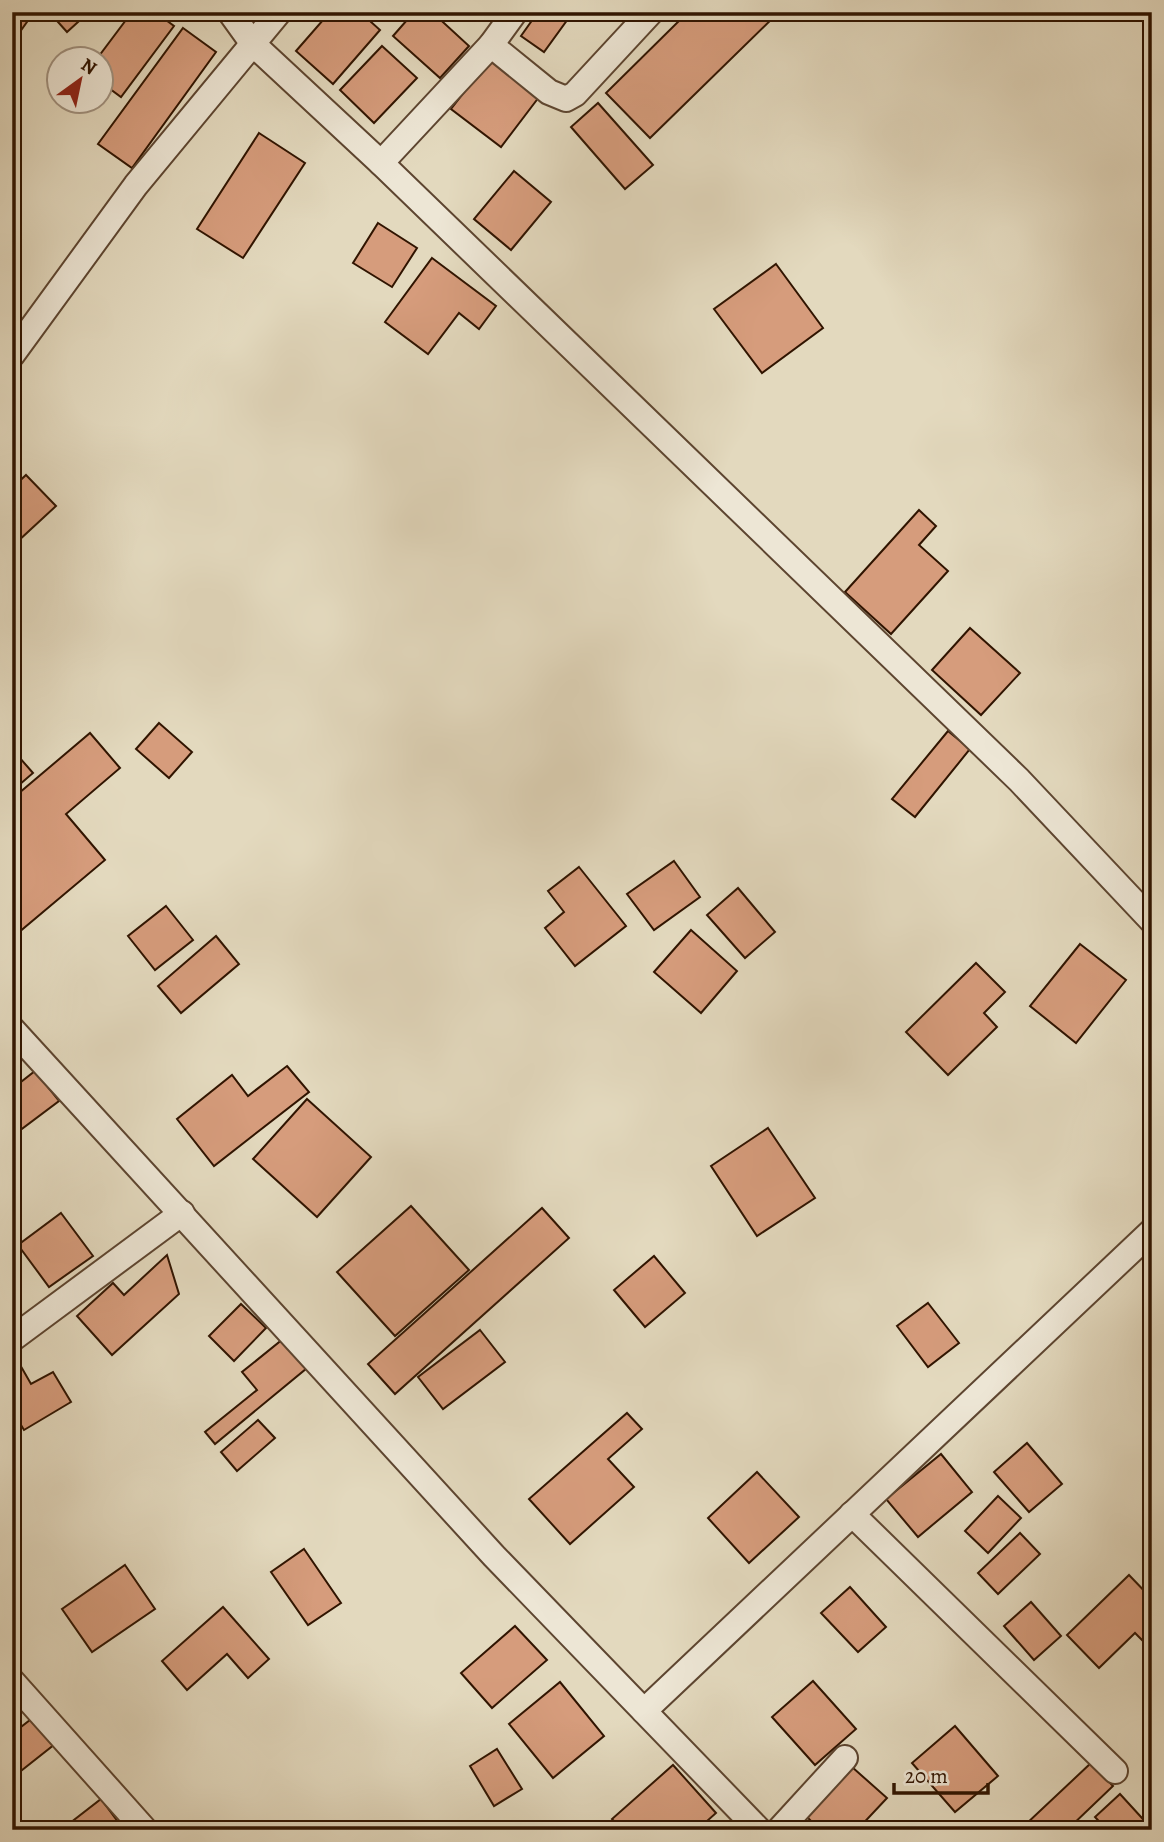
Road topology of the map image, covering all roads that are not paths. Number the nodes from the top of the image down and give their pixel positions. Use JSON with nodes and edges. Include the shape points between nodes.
{"nodes":[{"id":1,"x":230,"y":12,"type":"edge"},
{"id":2,"x":279,"y":12,"type":"edge"},
{"id":3,"x":516,"y":12,"type":"edge"},
{"id":4,"x":651,"y":12,"type":"edge"},
{"id":5,"x":253,"y":44,"type":"junction"},
{"id":6,"x":491,"y":45,"type":"junction"},
{"id":7,"x":381,"y":163,"type":"junction"},
{"id":8,"x":12,"y":355,"type":"edge"},
{"id":9,"x":1152,"y":921,"type":"edge"},
{"id":10,"x":12,"y":1029,"type":"edge"},
{"id":11,"x":182,"y":1213,"type":"junction"},
{"id":12,"x":1152,"y":1231,"type":"edge"},
{"id":13,"x":12,"y":1339,"type":"edge"},
{"id":14,"x":852,"y":1514,"type":"junction"},
{"id":15,"x":12,"y":1681,"type":"edge"},
{"id":16,"x":644,"y":1711,"type":"junction"},
{"id":17,"x":845,"y":1758,"type":"dead end"},
{"id":18,"x":1115,"y":1771,"type":"dead end"},
{"id":19,"x":763,"y":1829,"type":"edge"},
{"id":20,"x":145,"y":1830,"type":"edge"}],
"edges":[{"from":1,"to":5,"type":"street"},
{"from":2,"to":5,"type":"street"},
{"from":3,"to":6,"type":"street"},
{"from":4,"to":6,"type":"street","via":[[566,99],[550,92]]},
{"from":5,"to":7,"type":"street"},
{"from":5,"to":8,"type":"street","via":[[136,185]]},
{"from":6,"to":7,"type":"street"},
{"from":7,"to":9,"type":"street","via":[[1019,780]]},
{"from":10,"to":11,"type":"street"},
{"from":11,"to":13,"type":"street"},
{"from":11,"to":16,"type":"street","via":[[494,1556]]},
{"from":12,"to":14,"type":"street"},
{"from":14,"to":16,"type":"street"},
{"from":14,"to":18,"type":"street"},
{"from":15,"to":20,"type":"street"},
{"from":16,"to":19,"type":"street"},
{"from":17,"to":19,"type":"street"}]}
